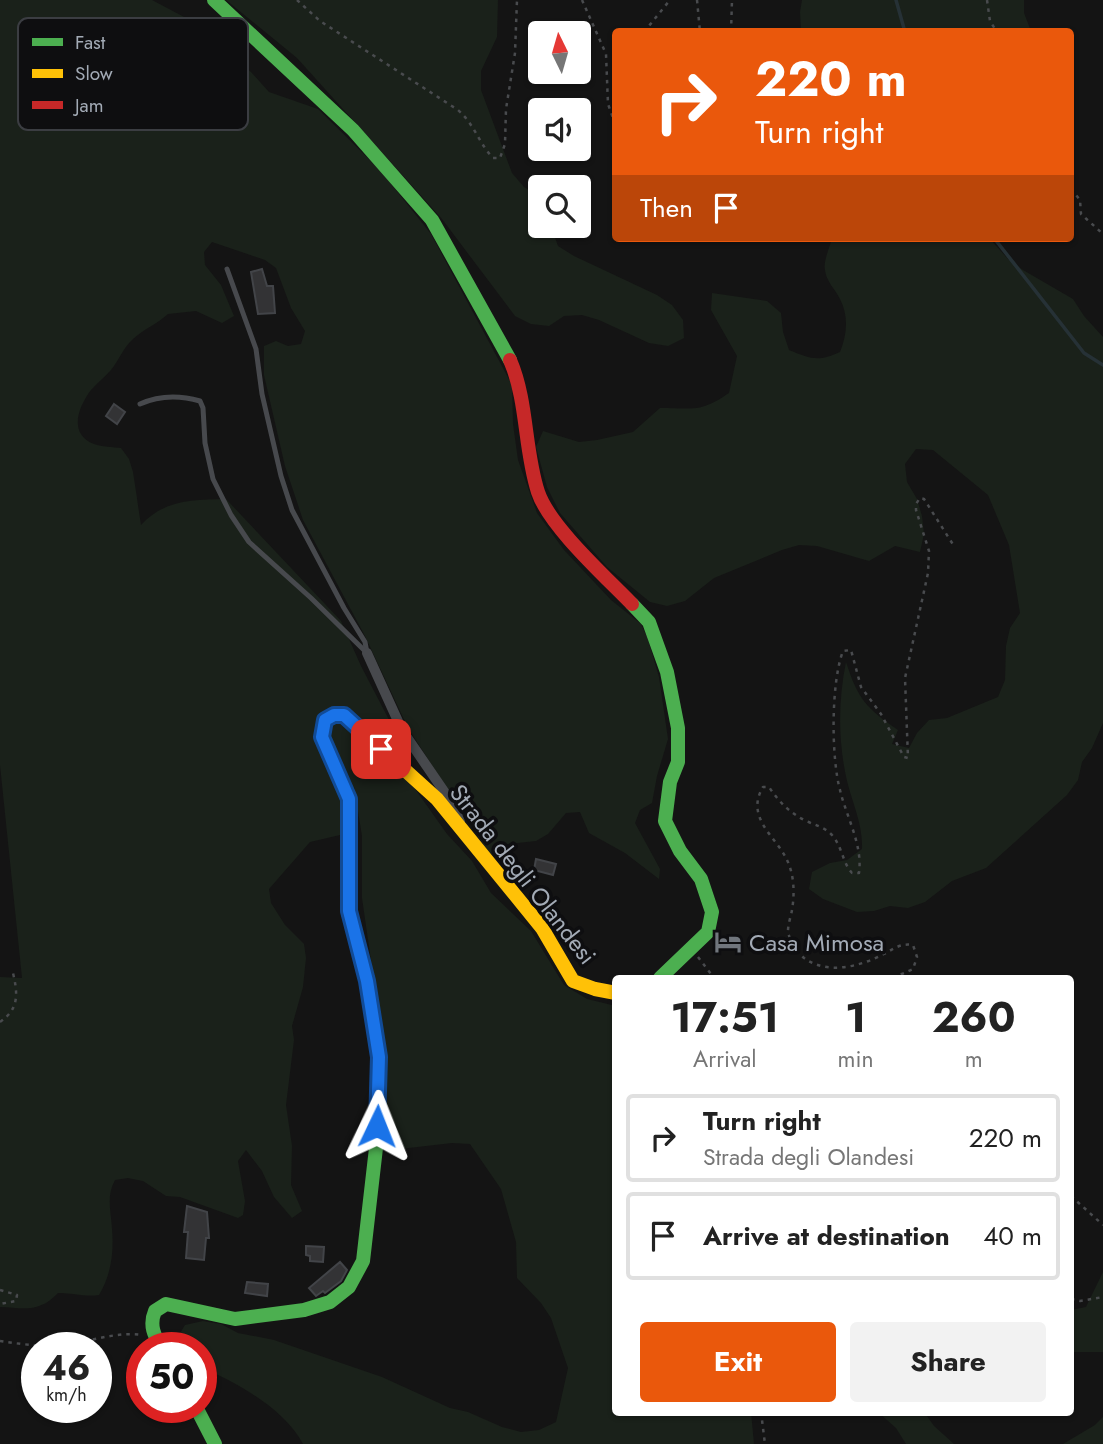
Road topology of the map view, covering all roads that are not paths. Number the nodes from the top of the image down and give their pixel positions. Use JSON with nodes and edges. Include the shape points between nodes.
{"nodes":[{"id":1,"x":214,"y":0,"type":"edge"},
{"id":2,"x":233,"y":18,"type":"edge"},
{"id":3,"x":248,"y":32,"type":"edge"},
{"id":4,"x":227,"y":269,"type":"dead end"},
{"id":5,"x":140,"y":404,"type":"dead end"},
{"id":6,"x":367,"y":653,"type":"junction"},
{"id":7,"x":465,"y":835,"type":"junction"},
{"id":8,"x":663,"y":975,"type":"edge"},
{"id":9,"x":612,"y":992,"type":"edge"},
{"id":10,"x":156,"y":1332,"type":"edge"},
{"id":11,"x":204,"y":1423,"type":"edge"},
{"id":12,"x":215,"y":1444,"type":"edge"}],
"edges":[{"from":1,"to":2,"type":"main road"},
{"from":3,"to":8,"type":"main road","via":[[353,130],[432,220],[519,381],[540,496],[562,531],[649,622],[667,672],[678,728],[678,762],[670,782],[665,821],[701,879],[712,912],[708,932]]},
{"from":4,"to":6,"type":"lane","via":[[256,349],[262,394],[292,510]]},
{"from":5,"to":6,"type":"lane","via":[[181,396],[200,401],[213,479],[230,515],[249,542]]},
{"from":6,"to":7,"type":"street","via":[[402,730],[452,803]]},
{"from":7,"to":9,"type":"main road","name":"Strada degli Olandesi","via":[[542,928],[573,981]]},
{"from":7,"to":10,"type":"main road","name":"Strada degli Olandesi","via":[[437,799],[344,715],[325,720],[322,737],[349,799],[349,911],[367,981],[379,1057],[376,1148],[363,1261],[349,1287],[330,1302],[235,1319],[166,1304],[152,1316]]},
{"from":11,"to":12,"type":"main road"}]}
